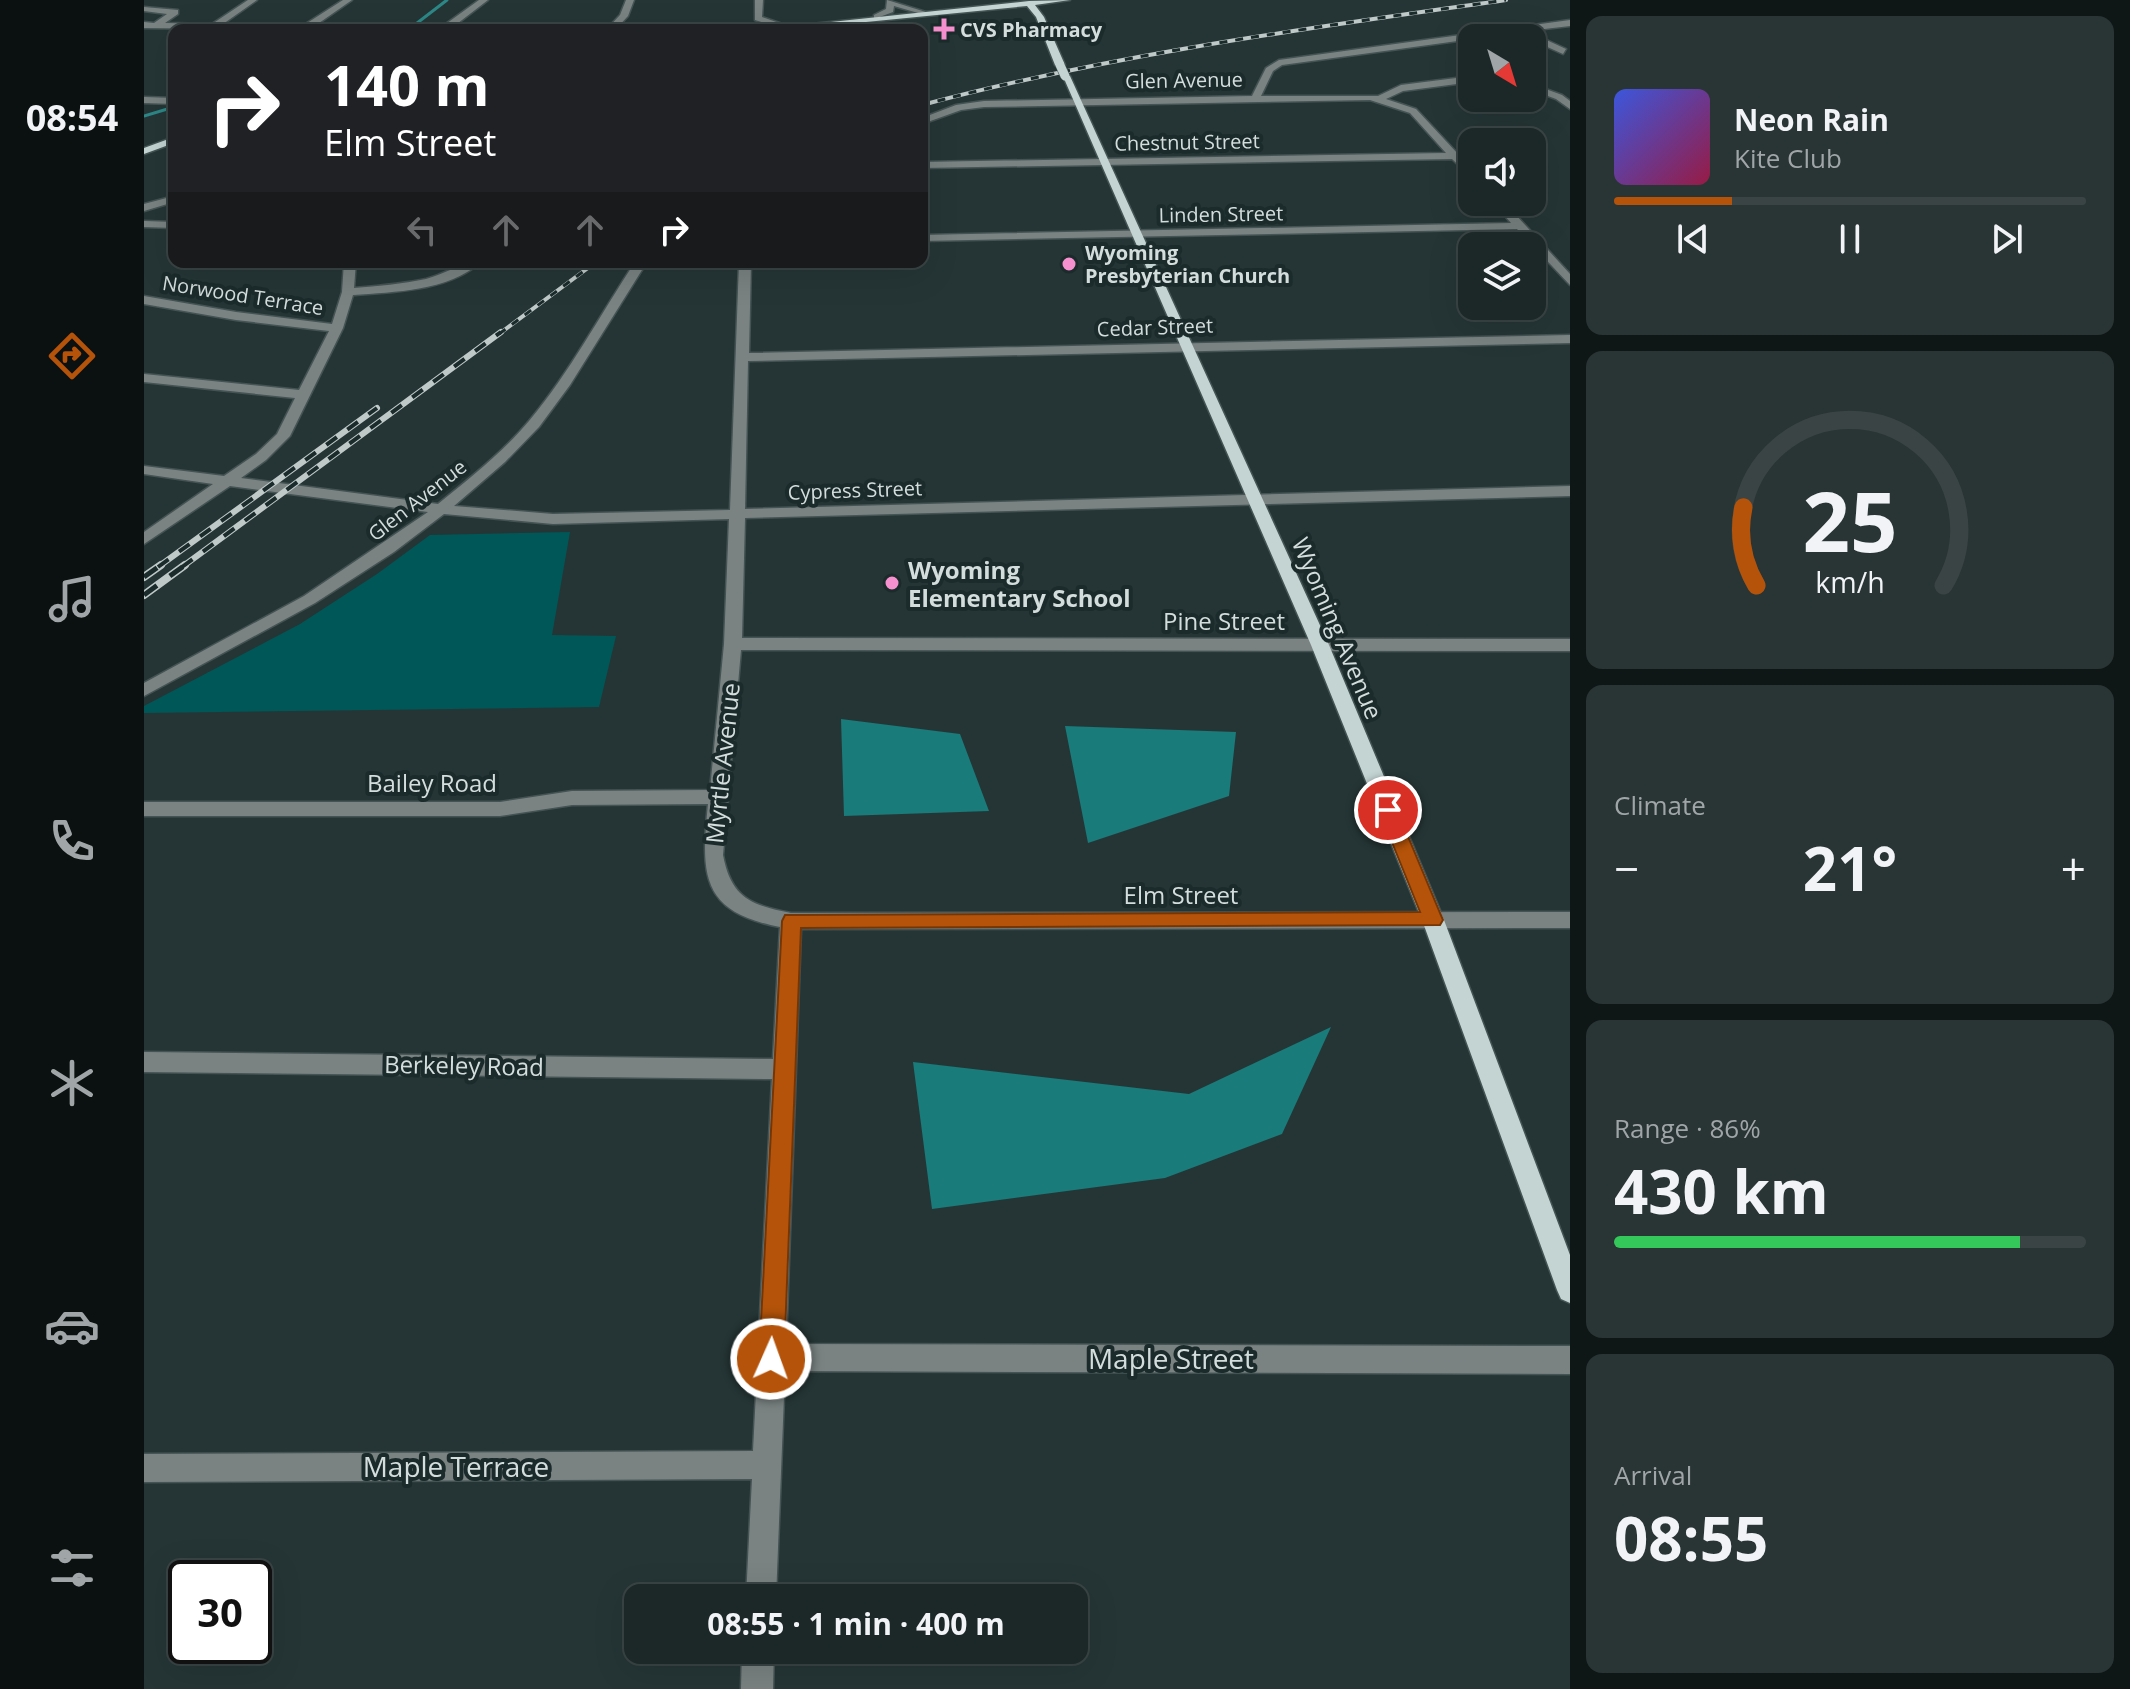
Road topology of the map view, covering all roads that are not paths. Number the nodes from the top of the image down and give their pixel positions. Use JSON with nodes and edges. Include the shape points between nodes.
{"nodes":[{"id":1,"x":253,"y":0,"type":"edge"},
{"id":2,"x":348,"y":0,"type":"edge"},
{"id":3,"x":484,"y":0,"type":"edge"},
{"id":4,"x":630,"y":0,"type":"edge"},
{"id":5,"x":759,"y":0,"type":"edge"},
{"id":6,"x":1066,"y":0,"type":"edge"},
{"id":7,"x":892,"y":1,"type":"edge"},
{"id":8,"x":1027,"y":2,"type":"edge"},
{"id":9,"x":144,"y":9,"type":"edge"},
{"id":10,"x":925,"y":13,"type":"junction"},
{"id":11,"x":877,"y":17,"type":"junction"},
{"id":12,"x":758,"y":18,"type":"junction"},
{"id":13,"x":1570,"y":23,"type":"edge"},
{"id":14,"x":217,"y":24,"type":"edge"},
{"id":15,"x":312,"y":24,"type":"edge"},
{"id":16,"x":451,"y":24,"type":"edge"},
{"id":17,"x":616,"y":24,"type":"edge"},
{"id":18,"x":756,"y":24,"type":"edge"},
{"id":19,"x":774,"y":24,"type":"edge"},
{"id":20,"x":810,"y":24,"type":"edge"},
{"id":21,"x":144,"y":25,"type":"edge"},
{"id":22,"x":156,"y":25,"type":"junction"},
{"id":23,"x":168,"y":25,"type":"edge"},
{"id":24,"x":1546,"y":26,"type":"edge"},
{"id":25,"x":1458,"y":38,"type":"edge"},
{"id":26,"x":1546,"y":43,"type":"edge"},
{"id":27,"x":1563,"y":51,"type":"dead end"},
{"id":28,"x":1458,"y":81,"type":"edge"},
{"id":29,"x":1546,"y":92,"type":"edge"},
{"id":30,"x":1381,"y":98,"type":"junction"},
{"id":31,"x":168,"y":99,"type":"edge"},
{"id":32,"x":1255,"y":99,"type":"junction"},
{"id":33,"x":144,"y":100,"type":"edge"},
{"id":34,"x":1076,"y":102,"type":"junction"},
{"id":35,"x":1570,"y":106,"type":"edge"},
{"id":36,"x":928,"y":119,"type":"edge"},
{"id":37,"x":168,"y":142,"type":"edge"},
{"id":38,"x":144,"y":151,"type":"edge"},
{"id":39,"x":1453,"y":156,"type":"junction"},
{"id":40,"x":1458,"y":161,"type":"edge"},
{"id":41,"x":1104,"y":162,"type":"junction"},
{"id":42,"x":928,"y":165,"type":"edge"},
{"id":43,"x":168,"y":201,"type":"edge"},
{"id":44,"x":144,"y":208,"type":"edge"},
{"id":45,"x":1511,"y":216,"type":"edge"},
{"id":46,"x":144,"y":224,"type":"edge"},
{"id":47,"x":168,"y":225,"type":"edge"},
{"id":48,"x":1521,"y":226,"type":"junction"},
{"id":49,"x":1134,"y":234,"type":"junction"},
{"id":50,"x":928,"y":238,"type":"edge"},
{"id":51,"x":350,"y":268,"type":"edge"},
{"id":52,"x":466,"y":268,"type":"edge"},
{"id":53,"x":637,"y":268,"type":"edge"},
{"id":54,"x":745,"y":268,"type":"edge"},
{"id":55,"x":1570,"y":281,"type":"edge"},
{"id":56,"x":348,"y":292,"type":"junction"},
{"id":57,"x":144,"y":300,"type":"edge"},
{"id":58,"x":337,"y":328,"type":"junction"},
{"id":59,"x":1570,"y":339,"type":"edge"},
{"id":60,"x":1187,"y":346,"type":"junction"},
{"id":61,"x":741,"y":357,"type":"junction"},
{"id":62,"x":144,"y":378,"type":"edge"},
{"id":63,"x":304,"y":395,"type":"junction"},
{"id":64,"x":144,"y":470,"type":"edge"},
{"id":65,"x":227,"y":481,"type":"junction"},
{"id":66,"x":1570,"y":491,"type":"edge"},
{"id":67,"x":1257,"y":499,"type":"junction"},
{"id":68,"x":441,"y":509,"type":"junction"},
{"id":69,"x":738,"y":513,"type":"junction"},
{"id":70,"x":144,"y":539,"type":"edge"},
{"id":71,"x":733,"y":644,"type":"junction"},
{"id":72,"x":1320,"y":645,"type":"junction"},
{"id":73,"x":1570,"y":645,"type":"edge"},
{"id":74,"x":144,"y":690,"type":"edge"},
{"id":75,"x":720,"y":797,"type":"junction"},
{"id":76,"x":144,"y":809,"type":"edge"},
{"id":77,"x":1433,"y":920,"type":"junction"},
{"id":78,"x":1570,"y":920,"type":"edge"},
{"id":79,"x":791,"y":921,"type":"junction"},
{"id":80,"x":144,"y":1062,"type":"edge"},
{"id":81,"x":784,"y":1069,"type":"junction"},
{"id":82,"x":1570,"y":1290,"type":"edge"},
{"id":83,"x":771,"y":1359,"type":"junction"},
{"id":84,"x":1570,"y":1360,"type":"edge"},
{"id":85,"x":767,"y":1465,"type":"junction"},
{"id":86,"x":144,"y":1468,"type":"edge"},
{"id":87,"x":762,"y":1584,"type":"edge"},
{"id":88,"x":758,"y":1664,"type":"edge"},
{"id":89,"x":757,"y":1689,"type":"edge"}],
"edges":[{"from":1,"to":14,"type":"street"},
{"from":2,"to":15,"type":"street"},
{"from":3,"to":16,"type":"street"},
{"from":4,"to":17,"type":"street"},
{"from":5,"to":12,"type":"street"},
{"from":6,"to":8,"type":"main road"},
{"from":7,"to":10,"type":"street"},
{"from":7,"to":11,"type":"street","via":[[890,10]]},
{"from":8,"to":10,"type":"main road"},
{"from":8,"to":34,"type":"main road","name":"Wyoming Avenue","bridge":true,"via":[[1040,17]]},
{"from":9,"to":22,"type":"street","via":[[175,12]]},
{"from":10,"to":11,"type":"main road"},
{"from":11,"to":20,"type":"main road"},
{"from":12,"to":18,"type":"street"},
{"from":12,"to":19,"type":"street"},
{"from":13,"to":24,"type":"street","name":"Glen Avenue"},
{"from":21,"to":22,"type":"street"},
{"from":22,"to":23,"type":"street"},
{"from":25,"to":32,"type":"street","name":"Glen Avenue","via":[[1279,63],[1269,70]]},
{"from":26,"to":27,"type":"street"},
{"from":28,"to":30,"type":"street","via":[[1410,86]]},
{"from":29,"to":35,"type":"street"},
{"from":30,"to":32,"type":"street"},
{"from":30,"to":39,"type":"street","via":[[1413,111]]},
{"from":31,"to":33,"type":"street"},
{"from":32,"to":34,"type":"street","name":"Glen Avenue"},
{"from":34,"to":36,"type":"street","name":"Glen Avenue","via":[[971,105]]},
{"from":34,"to":41,"type":"main road","name":"Wyoming Avenue"},
{"from":37,"to":38,"type":"main road"},
{"from":39,"to":40,"type":"street"},
{"from":39,"to":41,"type":"street","name":"Chestnut Street"},
{"from":41,"to":42,"type":"street","name":"Chestnut Street"},
{"from":41,"to":49,"type":"main road","name":"Wyoming Avenue"},
{"from":43,"to":44,"type":"street"},
{"from":45,"to":48,"type":"street"},
{"from":46,"to":47,"type":"street"},
{"from":48,"to":49,"type":"street","name":"Linden Street"},
{"from":48,"to":55,"type":"street"},
{"from":49,"to":50,"type":"street","name":"Linden Street"},
{"from":49,"to":60,"type":"main road","name":"Wyoming Avenue"},
{"from":51,"to":56,"type":"street"},
{"from":52,"to":56,"type":"street","via":[[436,281]]},
{"from":53,"to":68,"type":"street","name":"Glen Avenue","via":[[567,382],[533,425]]},
{"from":54,"to":61,"type":"street","name":"Myrtle Avenue"},
{"from":56,"to":58,"type":"street"},
{"from":57,"to":58,"type":"street","name":"Norwood Terrace"},
{"from":58,"to":63,"type":"street"},
{"from":59,"to":60,"type":"street","name":"Cedar Street"},
{"from":60,"to":61,"type":"street","name":"Cedar Street"},
{"from":60,"to":67,"type":"main road","name":"Wyoming Avenue"},
{"from":61,"to":69,"type":"street","name":"Myrtle Avenue"},
{"from":62,"to":63,"type":"street"},
{"from":63,"to":65,"type":"street","via":[[283,436]]},
{"from":64,"to":65,"type":"street","name":"Cypress Street"},
{"from":65,"to":68,"type":"street","name":"Cypress Street"},
{"from":65,"to":70,"type":"street"},
{"from":66,"to":67,"type":"street","name":"Cypress Street"},
{"from":67,"to":69,"type":"street","name":"Cypress Street"},
{"from":67,"to":72,"type":"main road","name":"Wyoming Avenue"},
{"from":68,"to":69,"type":"street","name":"Cypress Street","via":[[553,519]]},
{"from":68,"to":74,"type":"street","name":"Glen Avenue","via":[[310,599]]},
{"from":69,"to":71,"type":"street","name":"Myrtle Avenue"},
{"from":71,"to":72,"type":"street","name":"Pine Street"},
{"from":71,"to":75,"type":"street","name":"Myrtle Avenue"},
{"from":72,"to":73,"type":"street","name":"Pine Street"},
{"from":72,"to":77,"type":"main road","name":"Wyoming Avenue"},
{"from":75,"to":76,"type":"street","name":"Bailey Road","via":[[572,798],[500,809]]},
{"from":75,"to":79,"type":"street","name":"Myrtle Avenue","via":[[713,855],[725,892],[741,908]]},
{"from":77,"to":78,"type":"street","name":"Elm Street"},
{"from":77,"to":79,"type":"street","name":"Elm Street"},
{"from":77,"to":82,"type":"main road","name":"Wyoming Avenue"},
{"from":79,"to":81,"type":"street"},
{"from":80,"to":81,"type":"street","name":"Berkeley Road"},
{"from":81,"to":83,"type":"street"},
{"from":83,"to":84,"type":"street","name":"Maple Street"},
{"from":83,"to":85,"type":"street"},
{"from":85,"to":86,"type":"street","name":"Maple Terrace"},
{"from":85,"to":87,"type":"street"},
{"from":88,"to":89,"type":"street"}]}
